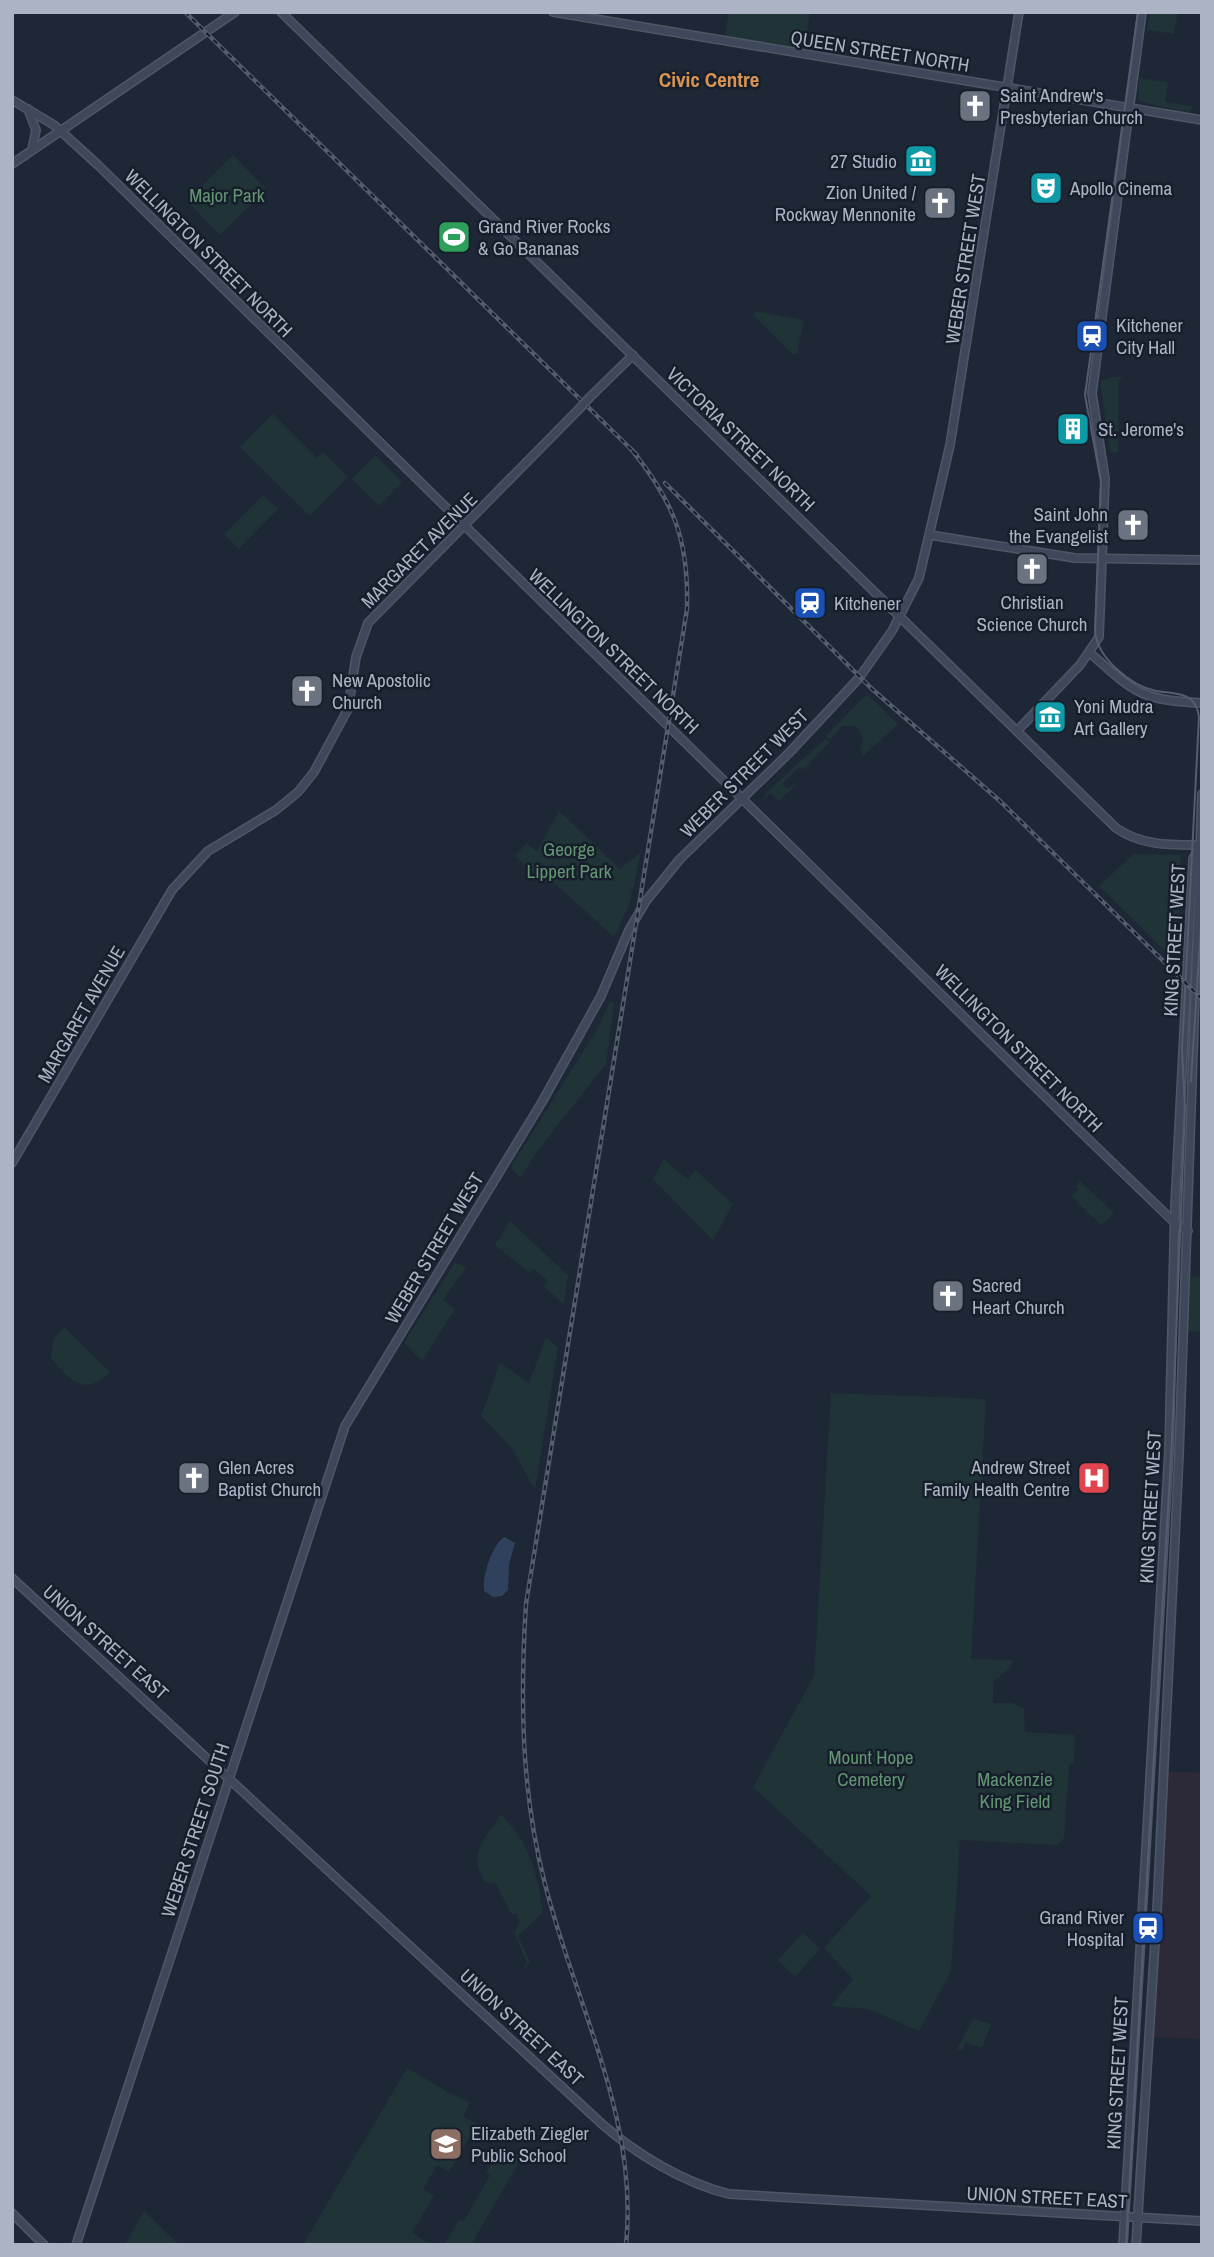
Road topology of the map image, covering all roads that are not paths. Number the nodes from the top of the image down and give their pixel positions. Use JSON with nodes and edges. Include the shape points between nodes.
{"nodes":[{"id":1,"x":235,"y":12,"type":"edge"},
{"id":2,"x":281,"y":12,"type":"edge"},
{"id":3,"x":553,"y":12,"type":"edge"},
{"id":4,"x":1019,"y":12,"type":"edge"},
{"id":5,"x":1142,"y":12,"type":"edge"},
{"id":6,"x":1008,"y":86,"type":"junction"},
{"id":7,"x":12,"y":100,"type":"edge"},
{"id":8,"x":1130,"y":106,"type":"junction"},
{"id":9,"x":27,"y":109,"type":"junction"},
{"id":10,"x":1202,"y":120,"type":"edge"},
{"id":11,"x":62,"y":130,"type":"junction"},
{"id":12,"x":32,"y":150,"type":"junction"},
{"id":13,"x":12,"y":163,"type":"edge"},
{"id":14,"x":633,"y":355,"type":"junction"},
{"id":15,"x":464,"y":526,"type":"junction"},
{"id":16,"x":930,"y":535,"type":"junction"},
{"id":17,"x":1102,"y":559,"type":"junction"},
{"id":18,"x":1202,"y":560,"type":"edge"},
{"id":19,"x":900,"y":616,"type":"junction"},
{"id":20,"x":1090,"y":653,"type":"junction"},
{"id":21,"x":1202,"y":703,"type":"edge"},
{"id":22,"x":1017,"y":731,"type":"junction"},
{"id":23,"x":1202,"y":794,"type":"edge"},
{"id":24,"x":742,"y":798,"type":"junction"},
{"id":25,"x":1200,"y":845,"type":"edge"},
{"id":26,"x":12,"y":1163,"type":"edge"},
{"id":27,"x":1174,"y":1223,"type":"junction"},
{"id":28,"x":1188,"y":1231,"type":"junction"},
{"id":29,"x":345,"y":1426,"type":"joint"},
{"id":30,"x":12,"y":1578,"type":"edge"},
{"id":31,"x":228,"y":1776,"type":"junction"},
{"id":32,"x":12,"y":2213,"type":"edge"},
{"id":33,"x":1124,"y":2217,"type":"junction"},
{"id":34,"x":1137,"y":2217,"type":"junction"},
{"id":35,"x":1202,"y":2221,"type":"edge"},
{"id":36,"x":44,"y":2245,"type":"edge"},
{"id":37,"x":76,"y":2245,"type":"edge"},
{"id":38,"x":1123,"y":2245,"type":"edge"},
{"id":39,"x":1136,"y":2245,"type":"edge"}],
"edges":[{"from":1,"to":11,"type":"main road"},
{"from":2,"to":14,"type":"main road","name":"VICTORIA STREET NORTH"},
{"from":3,"to":6,"type":"main road","name":"QUEEN STREET NORTH"},
{"from":4,"to":6,"type":"main road","name":"WEBER STREET WEST"},
{"from":5,"to":8,"type":"main road"},
{"from":6,"to":8,"type":"main road","name":"QUEEN STREET NORTH"},
{"from":6,"to":16,"type":"main road","name":"WEBER STREET WEST","via":[[963,370]]},
{"from":7,"to":9,"type":"main road","name":"WELLINGTON STREET NORTH"},
{"from":8,"to":10,"type":"main road","name":"QUEEN STREET NORTH"},
{"from":8,"to":17,"type":"main road","via":[[1092,393],[1105,479]]},
{"from":9,"to":11,"type":"main road","name":"WELLINGTON STREET NORTH"},
{"from":9,"to":12,"type":"main road","via":[[36,130]]},
{"from":11,"to":12,"type":"main road"},
{"from":11,"to":15,"type":"main road","name":"WELLINGTON STREET NORTH"},
{"from":12,"to":13,"type":"main road"},
{"from":14,"to":15,"type":"main road","name":"MARGARET AVENUE","bridge":true},
{"from":14,"to":19,"type":"main road","name":"VICTORIA STREET NORTH"},
{"from":15,"to":24,"type":"main road","name":"WELLINGTON STREET NORTH"},
{"from":15,"to":26,"type":"main road","name":"MARGARET AVENUE","via":[[368,623],[344,720],[298,792],[208,851],[172,890]]},
{"from":16,"to":17,"type":"main road","via":[[1047,555]]},
{"from":16,"to":19,"type":"main road","name":"WEBER STREET WEST","via":[[919,578]]},
{"from":17,"to":18,"type":"main road"},
{"from":17,"to":20,"type":"main road","via":[[1099,637]]},
{"from":19,"to":22,"type":"main road","name":"VICTORIA STREET NORTH"},
{"from":19,"to":24,"type":"main road","name":"WEBER STREET WEST","via":[[859,678]]},
{"from":20,"to":21,"type":"main road","via":[[1140,695]]},
{"from":20,"to":22,"type":"main road"},
{"from":22,"to":25,"type":"main road","name":"VICTORIA STREET NORTH","via":[[1128,836],[1151,843]]},
{"from":23,"to":25,"type":"main road","name":"KING STREET WEST"},
{"from":24,"to":27,"type":"main road","name":"WELLINGTON STREET NORTH"},
{"from":24,"to":29,"type":"main road","name":"WEBER STREET WEST","via":[[680,859],[646,901],[560,1070]]},
{"from":25,"to":27,"type":"main road","name":"KING STREET WEST","via":[[1194,859]]},
{"from":25,"to":28,"type":"main road","name":"KING STREET WEST"},
{"from":27,"to":28,"type":"main road","name":"WELLINGTON STREET NORTH"},
{"from":27,"to":33,"type":"main road","name":"KING STREET WEST","via":[[1169,1451]]},
{"from":28,"to":34,"type":"main road","name":"KING STREET WEST"},
{"from":29,"to":31,"type":"main road","name":"WEBER STREET SOUTH"},
{"from":30,"to":31,"type":"main road","name":"UNION STREET EAST"},
{"from":31,"to":33,"type":"main road","name":"UNION STREET EAST","via":[[602,2124],[678,2174],[729,2194]]},
{"from":31,"to":37,"type":"main road","name":"WEBER STREET SOUTH"},
{"from":32,"to":36,"type":"main road"},
{"from":33,"to":34,"type":"main road","name":"UNION STREET EAST"},
{"from":33,"to":38,"type":"main road","name":"KING STREET WEST"},
{"from":34,"to":35,"type":"main road","name":"UNION STREET EAST"},
{"from":34,"to":39,"type":"main road","name":"KING STREET WEST"}]}
